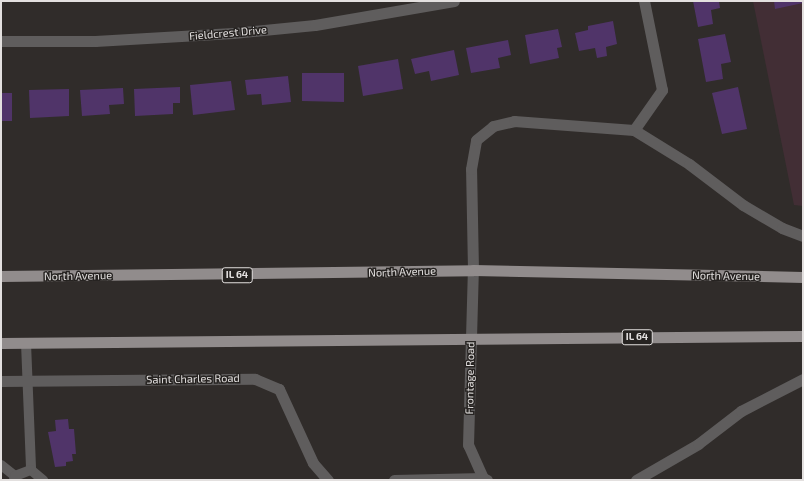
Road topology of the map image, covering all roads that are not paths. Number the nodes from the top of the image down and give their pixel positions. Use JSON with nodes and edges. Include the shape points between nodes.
{"nodes":[{"id":1,"x":454,"y":1,"type":"edge"},
{"id":2,"x":644,"y":1,"type":"edge"},
{"id":3,"x":1,"y":41,"type":"edge"},
{"id":4,"x":634,"y":130,"type":"junction"},
{"id":5,"x":803,"y":236,"type":"edge"},
{"id":6,"x":473,"y":270,"type":"junction"},
{"id":7,"x":1,"y":276,"type":"edge"},
{"id":8,"x":803,"y":277,"type":"edge"},
{"id":9,"x":803,"y":336,"type":"edge"},
{"id":10,"x":471,"y":338,"type":"junction"},
{"id":11,"x":1,"y":343,"type":"edge"},
{"id":12,"x":26,"y":343,"type":"junction"},
{"id":13,"x":803,"y":379,"type":"edge"},
{"id":14,"x":1,"y":381,"type":"edge"},
{"id":15,"x":27,"y":381,"type":"junction"},
{"id":16,"x":1,"y":465,"type":"edge"},
{"id":17,"x":31,"y":470,"type":"junction"},
{"id":18,"x":15,"y":478,"type":"edge"},
{"id":19,"x":485,"y":479,"type":"edge"},
{"id":20,"x":43,"y":480,"type":"edge"},
{"id":21,"x":328,"y":480,"type":"edge"},
{"id":22,"x":394,"y":480,"type":"edge"},
{"id":23,"x":636,"y":480,"type":"edge"}],
"edges":[{"from":1,"to":3,"type":"street","name":"Fieldcrest Drive","via":[[316,24],[233,34],[95,41]]},
{"from":2,"to":4,"type":"street","via":[[662,90]]},
{"from":4,"to":5,"type":"street","via":[[689,164],[743,205],[782,228]]},
{"from":4,"to":6,"type":"street","name":"Frontage Road","via":[[514,121],[493,126],[476,140],[471,169]]},
{"from":6,"to":7,"type":"main road","name":"North Avenue","number":"IL 64"},
{"from":6,"to":8,"type":"main road","name":"North Avenue","number":"IL 64"},
{"from":6,"to":10,"type":"street","name":"Frontage Road"},
{"from":9,"to":10,"type":"main road","number":"IL 64"},
{"from":10,"to":12,"type":"main road","number":"IL 64"},
{"from":10,"to":19,"type":"street","name":"Frontage Road","via":[[468,445]]},
{"from":11,"to":12,"type":"main road","number":"IL 64"},
{"from":12,"to":15,"type":"lane"},
{"from":13,"to":23,"type":"street","via":[[741,410],[698,444]]},
{"from":14,"to":15,"type":"street","name":"Saint Charles Road"},
{"from":15,"to":17,"type":"lane"},
{"from":15,"to":21,"type":"street","name":"Saint Charles Road","via":[[255,379],[279,389],[313,463]]},
{"from":16,"to":18,"type":"lane"},
{"from":17,"to":18,"type":"lane"},
{"from":17,"to":20,"type":"lane"},
{"from":19,"to":22,"type":"street"}]}
